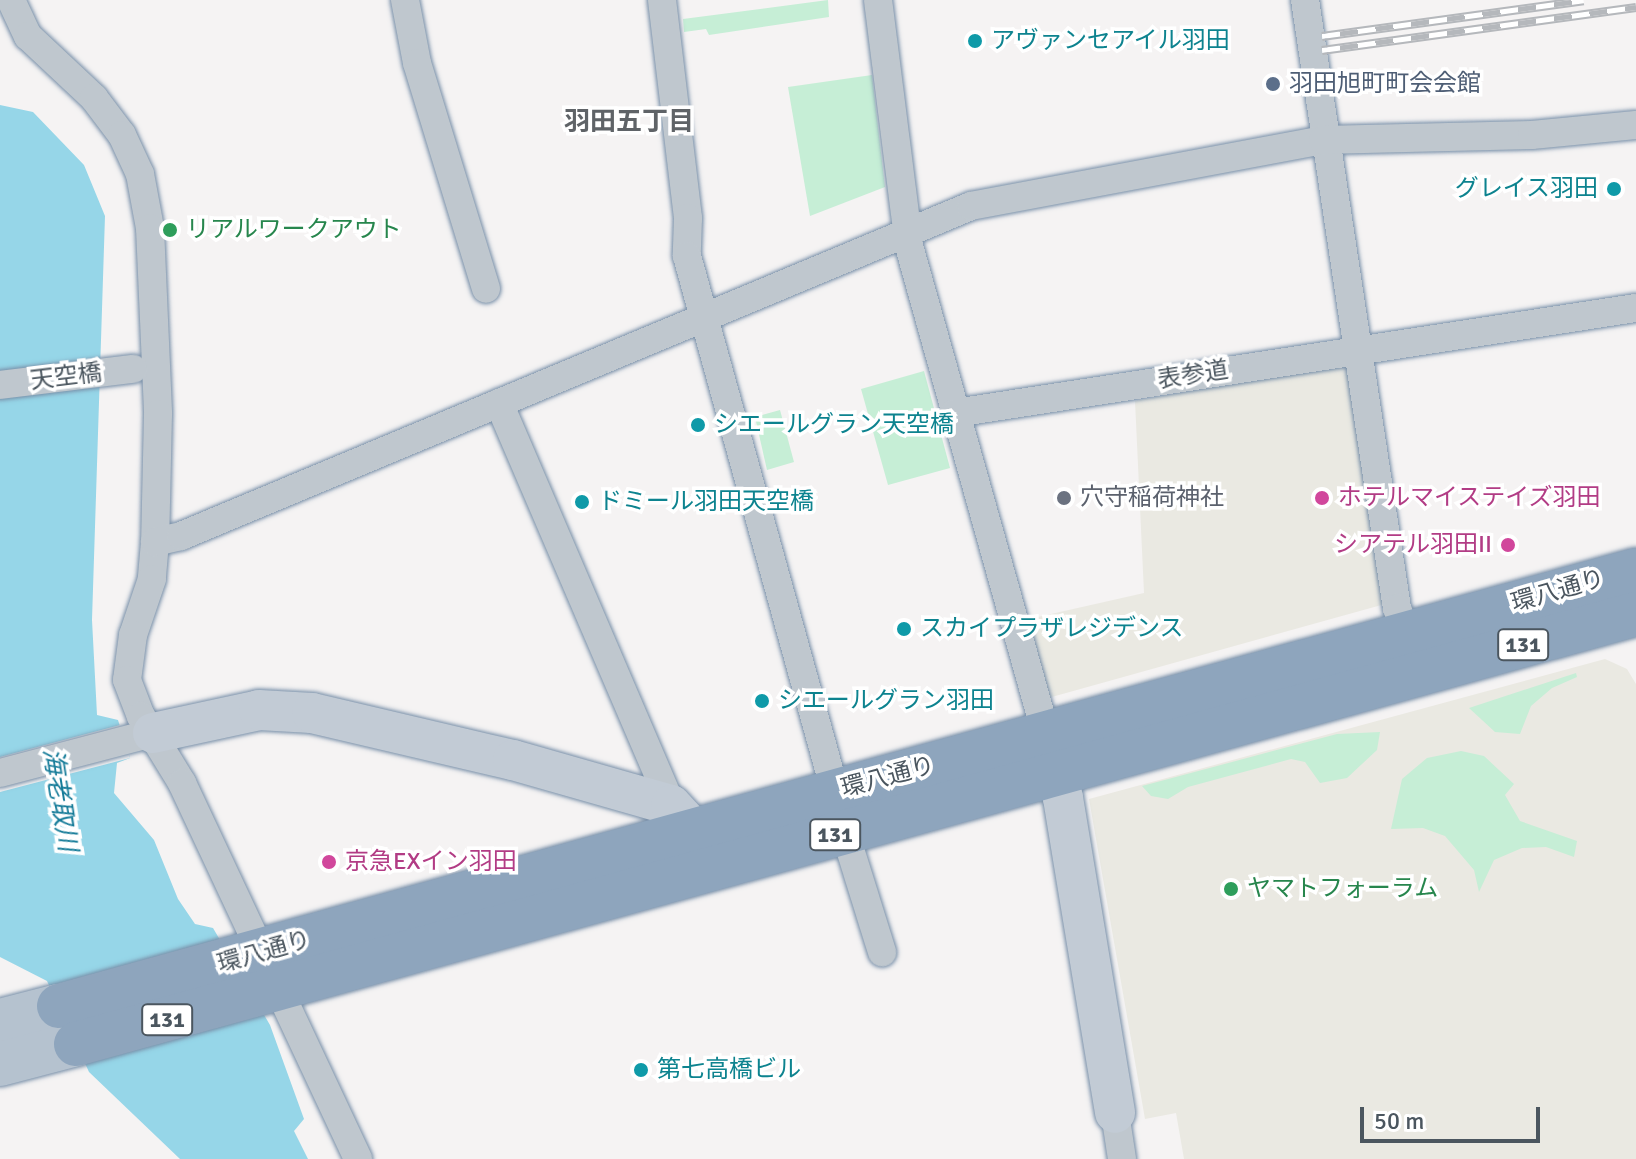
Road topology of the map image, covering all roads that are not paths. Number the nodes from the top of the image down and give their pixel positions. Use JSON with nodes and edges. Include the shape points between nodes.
{"nodes":[{"id":1,"x":11,"y":0,"type":"edge"},
{"id":2,"x":405,"y":0,"type":"edge"},
{"id":3,"x":662,"y":0,"type":"edge"},
{"id":4,"x":878,"y":0,"type":"edge"},
{"id":5,"x":1305,"y":0,"type":"edge"},
{"id":6,"x":1636,"y":125,"type":"edge"},
{"id":7,"x":1323,"y":140,"type":"junction"},
{"id":8,"x":906,"y":233,"type":"junction"},
{"id":9,"x":486,"y":289,"type":"dead end"},
{"id":10,"x":1636,"y":308,"type":"edge"},
{"id":11,"x":705,"y":316,"type":"junction"},
{"id":12,"x":1354,"y":348,"type":"junction"},
{"id":13,"x":133,"y":369,"type":"dead end"},
{"id":14,"x":0,"y":385,"type":"edge"},
{"id":15,"x":499,"y":403,"type":"junction"},
{"id":16,"x":955,"y":413,"type":"junction"},
{"id":17,"x":155,"y":542,"type":"junction"},
{"id":18,"x":1633,"y":580,"type":"edge"},
{"id":19,"x":1636,"y":614,"type":"edge"},
{"id":20,"x":1405,"y":633,"type":"junction"},
{"id":21,"x":1447,"y":666,"type":"junction"},
{"id":22,"x":139,"y":736,"type":"junction"},
{"id":23,"x":1051,"y":754,"type":"junction"},
{"id":24,"x":0,"y":773,"type":"edge"},
{"id":25,"x":840,"y":812,"type":"junction"},
{"id":26,"x":690,"y":836,"type":"junction"},
{"id":27,"x":882,"y":952,"type":"dead end"},
{"id":28,"x":260,"y":975,"type":"junction"},
{"id":29,"x":0,"y":1021,"type":"edge"},
{"id":30,"x":68,"y":1025,"type":"junction"},
{"id":31,"x":0,"y":1064,"type":"edge"},
{"id":32,"x":1115,"y":1113,"type":"joint"},
{"id":33,"x":358,"y":1159,"type":"edge"},
{"id":34,"x":1122,"y":1159,"type":"edge"}],
"edges":[{"from":1,"to":17,"type":"street","via":[[28,36],[113,123],[140,174],[150,228],[158,414]]},
{"from":2,"to":9,"type":"street","via":[[417,63]]},
{"from":3,"to":11,"type":"street","via":[[688,218],[687,256]]},
{"from":4,"to":8,"type":"street"},
{"from":5,"to":7,"type":"street"},
{"from":6,"to":7,"type":"street","via":[[1532,135]]},
{"from":7,"to":8,"type":"street","via":[[971,206]]},
{"from":7,"to":12,"type":"street"},
{"from":8,"to":11,"type":"street"},
{"from":8,"to":16,"type":"street"},
{"from":10,"to":12,"type":"street","name":"表参道"},
{"from":11,"to":15,"type":"street"},
{"from":11,"to":25,"type":"street"},
{"from":12,"to":16,"type":"street","name":"表参道"},
{"from":12,"to":20,"type":"street"},
{"from":13,"to":14,"type":"street","name":"天空橋"},
{"from":15,"to":17,"type":"street","via":[[181,536]]},
{"from":15,"to":26,"type":"street"},
{"from":16,"to":23,"type":"street"},
{"from":17,"to":22,"type":"street","via":[[152,579],[133,635],[127,680]]},
{"from":18,"to":20,"type":"highway","name":"環八通り","number":"131"},
{"from":19,"to":21,"type":"highway","name":"環八通り","number":"131"},
{"from":20,"to":21,"type":"street","via":[[1422,659]]},
{"from":20,"to":23,"type":"highway","name":"環八通り","number":"131"},
{"from":21,"to":23,"type":"highway","name":"環八通り","number":"131"},
{"from":22,"to":24,"type":"street"},
{"from":22,"to":26,"type":"street","via":[[259,710],[312,713],[513,760]]},
{"from":22,"to":28,"type":"street"},
{"from":23,"to":25,"type":"highway","name":"環八通り","number":"131"},
{"from":23,"to":32,"type":"street"},
{"from":25,"to":26,"type":"highway","name":"環八通り","number":"131"},
{"from":25,"to":27,"type":"street"},
{"from":26,"to":28,"type":"highway","name":"環八通り","number":"131"},
{"from":28,"to":30,"type":"highway","name":"環八通り","number":"131"},
{"from":28,"to":33,"type":"street"},
{"from":29,"to":30,"type":"main road","name":"環八通り"},
{"from":30,"to":31,"type":"main road","name":"環八通り"},
{"from":32,"to":34,"type":"street"}]}
